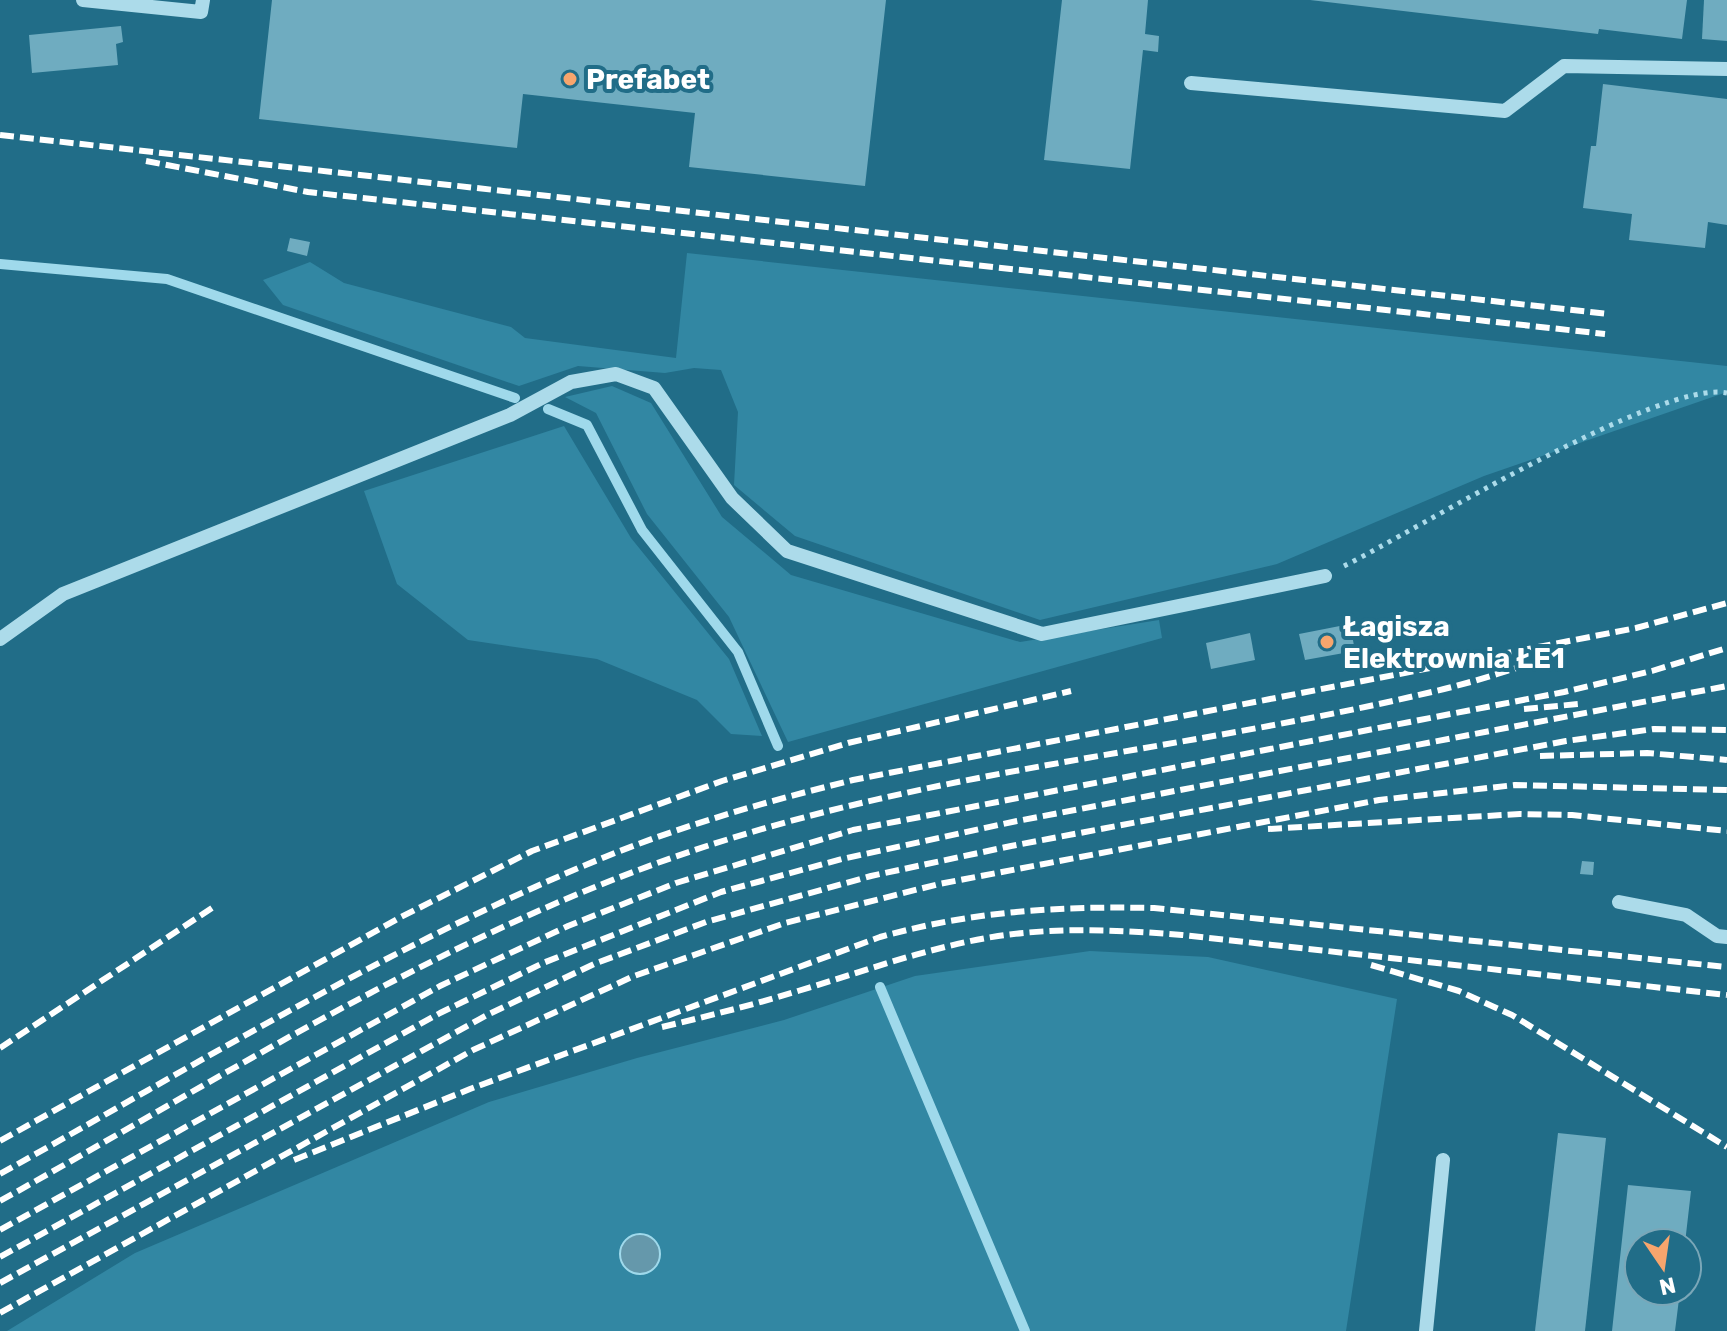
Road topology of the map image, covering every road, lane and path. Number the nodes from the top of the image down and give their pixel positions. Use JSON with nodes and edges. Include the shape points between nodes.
{"nodes":[{"id":1,"x":83,"y":0,"type":"edge"},
{"id":2,"x":203,"y":0,"type":"edge"},
{"id":3,"x":1727,"y":69,"type":"edge"},
{"id":4,"x":1191,"y":83,"type":"dead end"},
{"id":5,"x":1727,"y":393,"type":"edge"},
{"id":6,"x":1325,"y":576,"type":"joint"},
{"id":7,"x":0,"y":639,"type":"edge"},
{"id":8,"x":1619,"y":902,"type":"dead end"},
{"id":9,"x":1727,"y":937,"type":"edge"},
{"id":10,"x":1443,"y":1160,"type":"dead end"},
{"id":11,"x":1426,"y":1331,"type":"edge"}],
"edges":[{"from":1,"to":2,"type":"lane","via":[[201,12]]},
{"from":3,"to":4,"type":"lane","via":[[1564,66],[1505,111]]},
{"from":5,"to":6,"type":"path","via":[[1667,403],[1607,427]]},
{"from":6,"to":7,"type":"lane","via":[[1042,634],[787,551],[732,498],[654,388],[616,374],[571,382],[510,415],[63,594]]},
{"from":8,"to":9,"type":"lane","via":[[1686,915]]},
{"from":10,"to":11,"type":"lane"}]}
